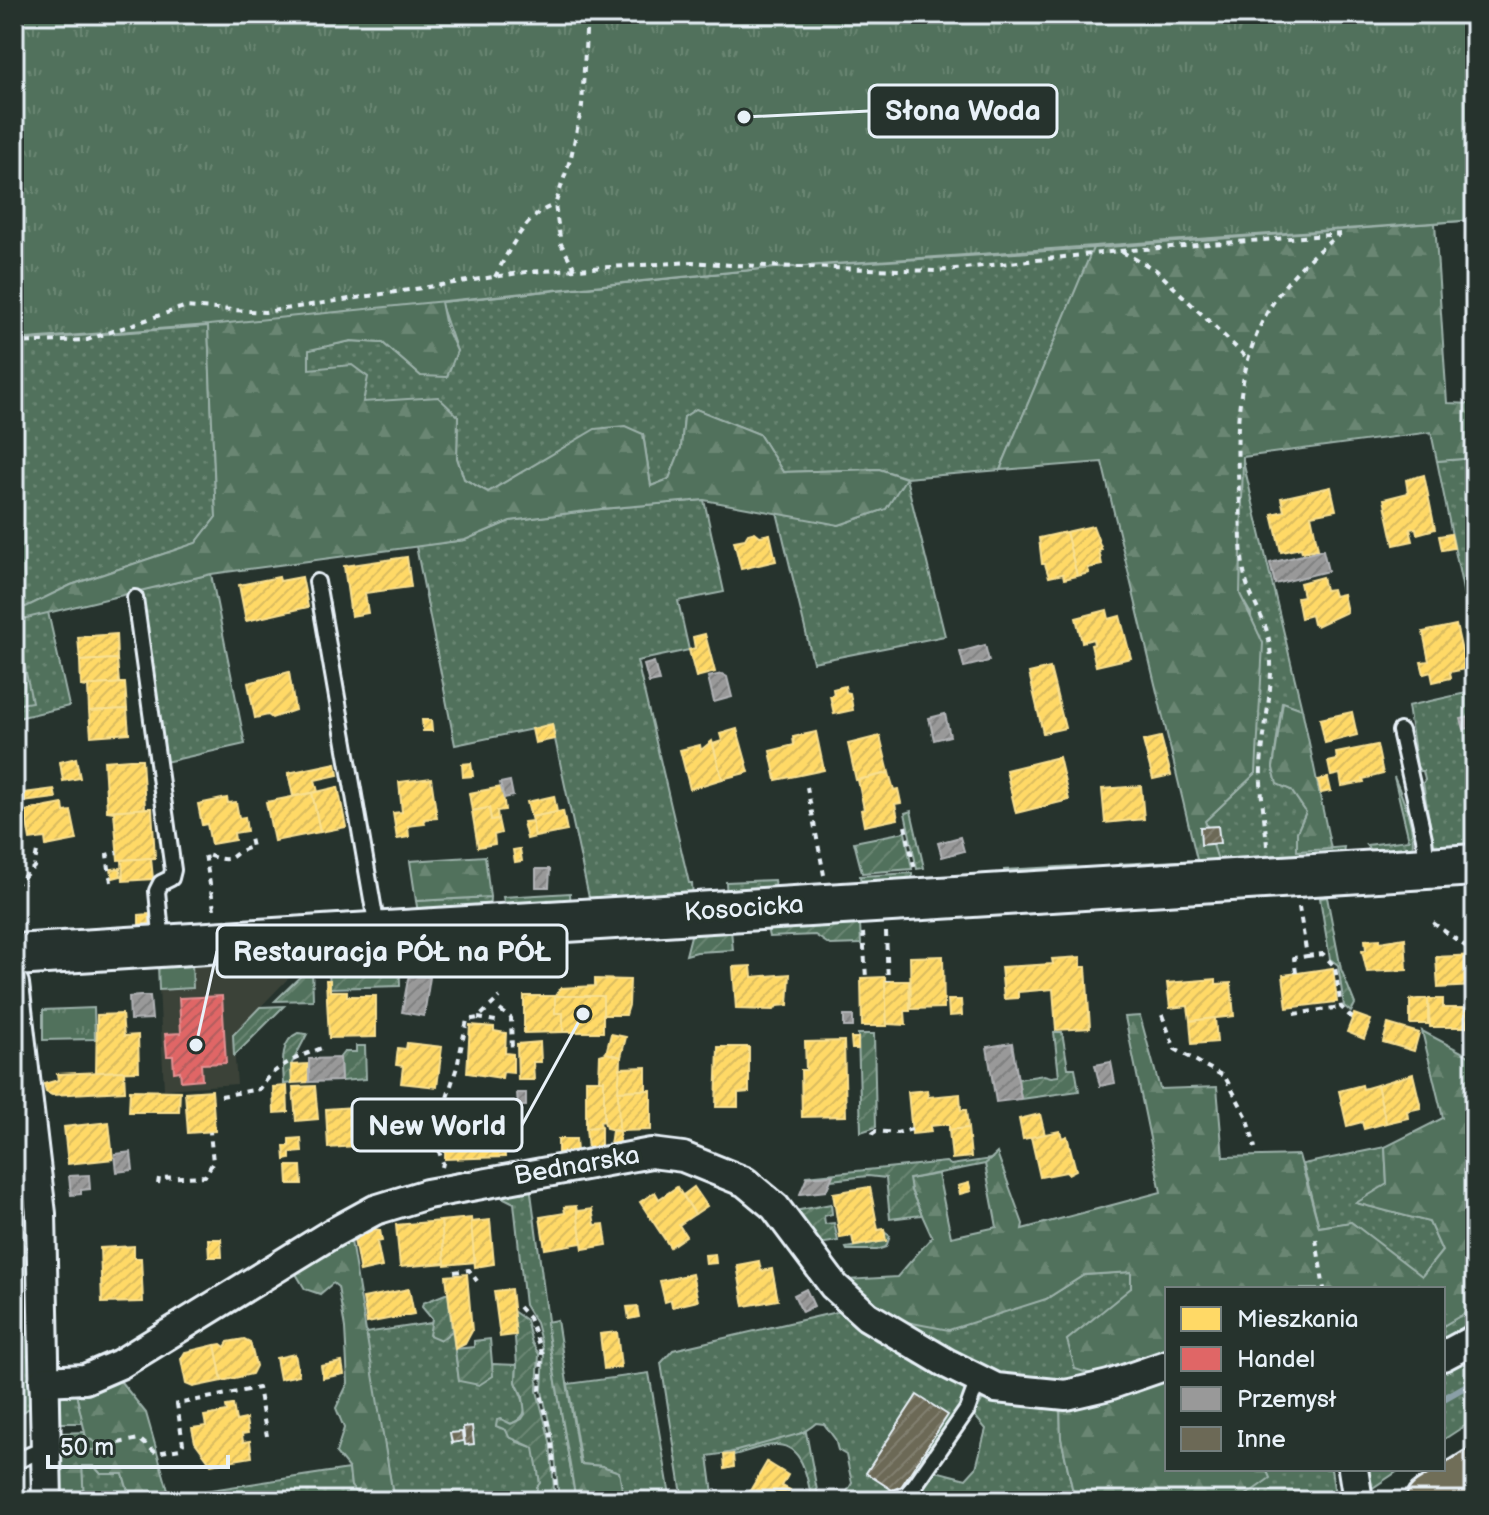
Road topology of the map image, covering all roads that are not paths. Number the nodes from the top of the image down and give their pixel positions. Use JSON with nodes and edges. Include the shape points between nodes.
{"nodes":[{"id":1,"x":317,"y":582,"type":"dead end"},
{"id":2,"x":135,"y":598,"type":"dead end"},
{"id":3,"x":1400,"y":731,"type":"dead end"},
{"id":4,"x":1475,"y":865,"type":"edge"},
{"id":5,"x":1427,"y":868,"type":"junction"},
{"id":6,"x":377,"y":932,"type":"junction"},
{"id":7,"x":162,"y":945,"type":"junction"},
{"id":8,"x":14,"y":955,"type":"edge"},
{"id":9,"x":14,"y":984,"type":"edge"},
{"id":10,"x":1475,"y":1339,"type":"edge"},
{"id":11,"x":1445,"y":1355,"type":"edge"},
{"id":12,"x":1165,"y":1366,"type":"edge"},
{"id":13,"x":978,"y":1380,"type":"junction"},
{"id":14,"x":44,"y":1381,"type":"junction"},
{"id":15,"x":44,"y":1449,"type":"junction"},
{"id":16,"x":14,"y":1462,"type":"edge"},
{"id":17,"x":1475,"y":1472,"type":"edge"},
{"id":18,"x":47,"y":1501,"type":"edge"},
{"id":19,"x":888,"y":1501,"type":"edge"},
{"id":20,"x":1429,"y":1501,"type":"edge"}],
"edges":[{"from":1,"to":6,"type":"lane"},
{"from":2,"to":7,"type":"lane","via":[[173,870],[157,891]]},
{"from":3,"to":5,"type":"lane"},
{"from":4,"to":5,"type":"street","name":"Kosocicka"},
{"from":5,"to":6,"type":"street","name":"Kosocicka","via":[[1284,888]]},
{"from":6,"to":7,"type":"street","name":"Kosocicka"},
{"from":7,"to":8,"type":"street","name":"Kosocicka"},
{"from":9,"to":14,"type":"street","via":[[41,1214]]},
{"from":10,"to":11,"type":"street"},
{"from":12,"to":13,"type":"street","name":"Bednarska","via":[[1066,1395],[1003,1390]]},
{"from":13,"to":14,"type":"street","name":"Bednarska","via":[[867,1316],[834,1286],[775,1207],[745,1182],[683,1157],[651,1153],[427,1194],[375,1210],[120,1364],[85,1379]]},
{"from":13,"to":19,"type":"lane","via":[[967,1410],[915,1485]]},
{"from":14,"to":15,"type":"street"},
{"from":15,"to":16,"type":"lane"},
{"from":15,"to":18,"type":"street"},
{"from":17,"to":20,"type":"highway"}]}
